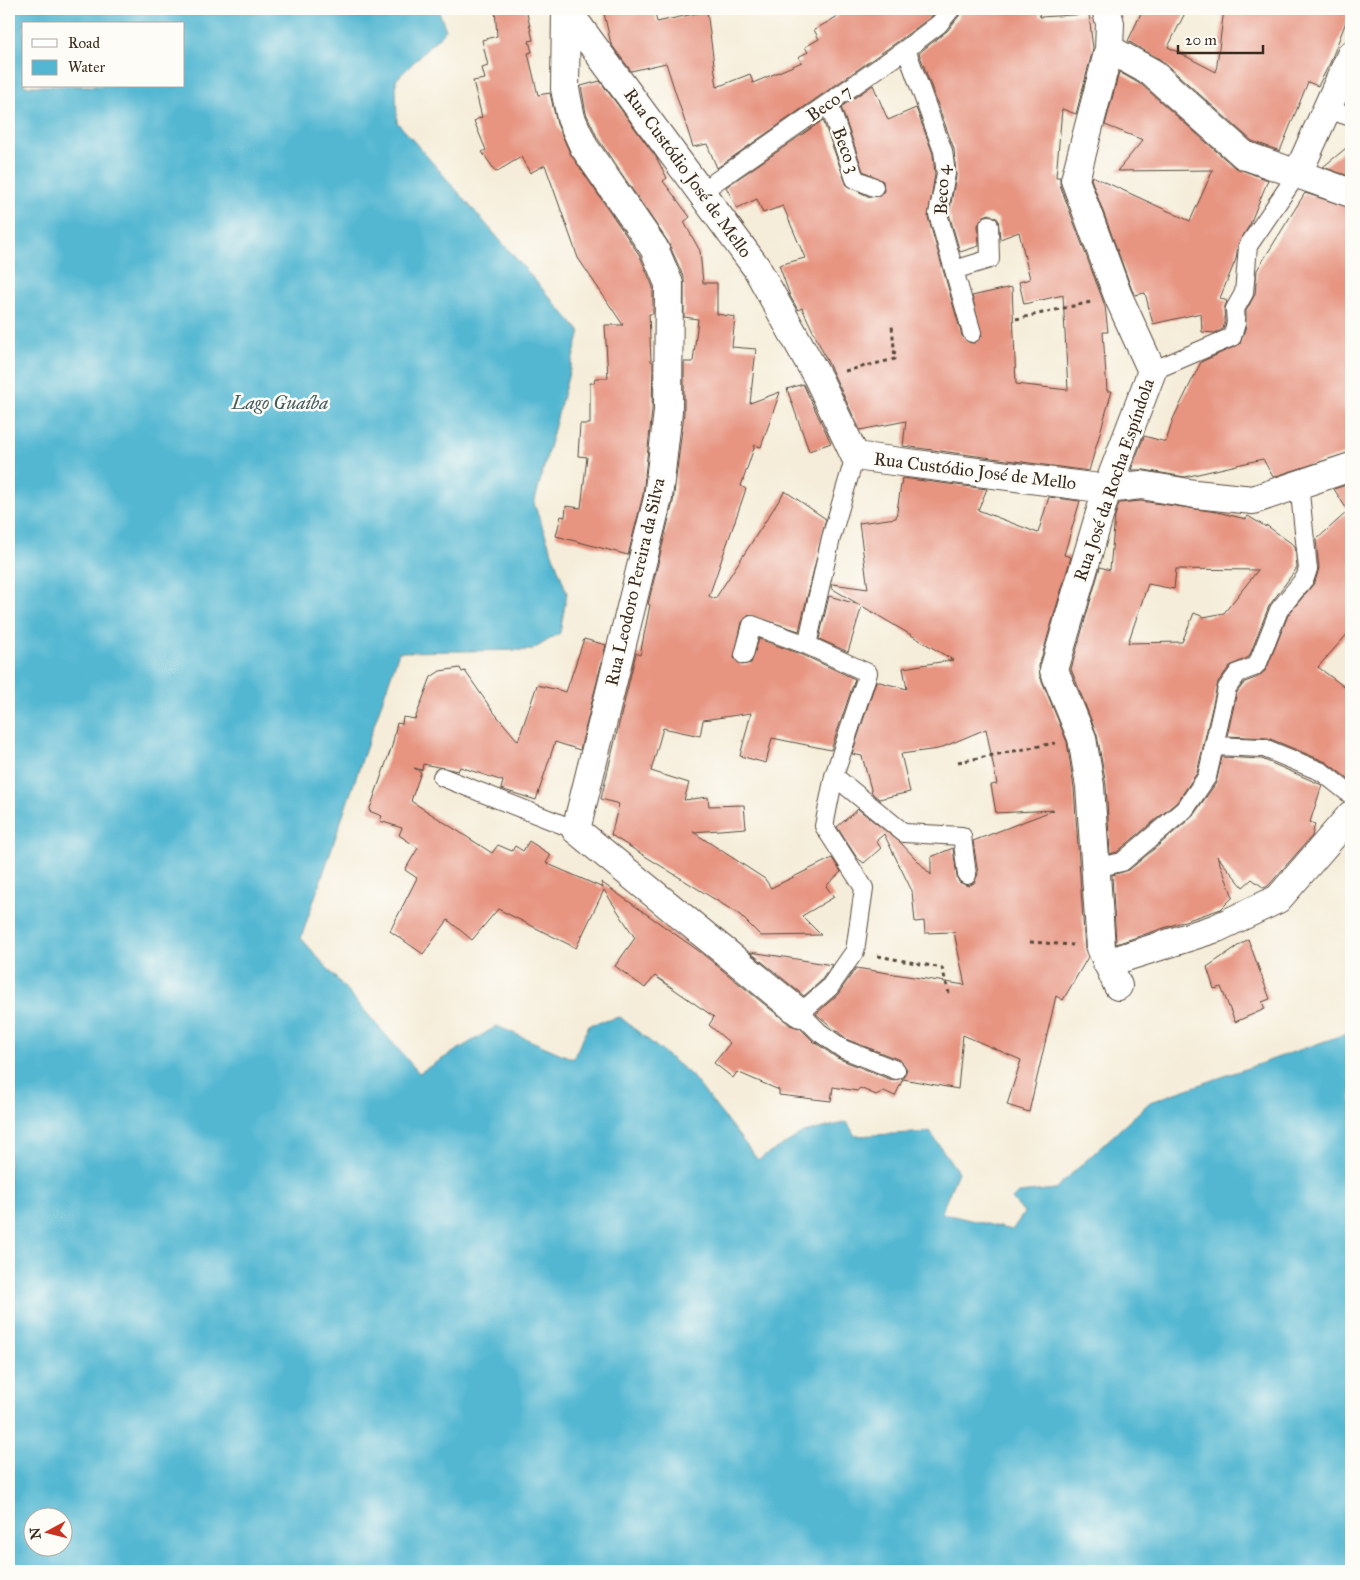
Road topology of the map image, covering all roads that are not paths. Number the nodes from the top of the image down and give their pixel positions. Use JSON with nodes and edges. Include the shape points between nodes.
{"nodes":[{"id":1,"x":566,"y":9,"type":"edge"},
{"id":2,"x":951,"y":9,"type":"edge"},
{"id":3,"x":1106,"y":9,"type":"edge"},
{"id":4,"x":906,"y":49,"type":"junction"},
{"id":5,"x":1109,"y":49,"type":"junction"},
{"id":6,"x":1351,"y":55,"type":"edge"},
{"id":7,"x":829,"y":104,"type":"junction"},
{"id":8,"x":1339,"y":113,"type":"edge"},
{"id":9,"x":1298,"y":173,"type":"junction"},
{"id":10,"x":874,"y":187,"type":"dead end"},
{"id":11,"x":702,"y":192,"type":"junction"},
{"id":12,"x":1351,"y":193,"type":"edge"},
{"id":13,"x":989,"y":225,"type":"dead end"},
{"id":14,"x":954,"y":270,"type":"junction"},
{"id":15,"x":972,"y":333,"type":"dead end"},
{"id":16,"x":1152,"y":371,"type":"junction"},
{"id":17,"x":855,"y":456,"type":"junction"},
{"id":18,"x":1351,"y":467,"type":"edge"},
{"id":19,"x":1299,"y":484,"type":"junction"},
{"id":20,"x":1107,"y":489,"type":"junction"},
{"id":21,"x":807,"y":645,"type":"junction"},
{"id":22,"x":744,"y":655,"type":"dead end"},
{"id":23,"x":1214,"y":746,"type":"junction"},
{"id":24,"x":834,"y":776,"type":"junction"},
{"id":25,"x":442,"y":777,"type":"dead end"},
{"id":26,"x":1351,"y":796,"type":"edge"},
{"id":27,"x":1351,"y":815,"type":"edge"},
{"id":28,"x":576,"y":830,"type":"junction"},
{"id":29,"x":1095,"y":868,"type":"junction"},
{"id":30,"x":967,"y":875,"type":"dead end"},
{"id":31,"x":800,"y":1013,"type":"junction"},
{"id":32,"x":896,"y":1070,"type":"dead end"}],
"edges":[{"from":1,"to":11,"type":"street","name":"Rua Custódio José de Mello"},
{"from":1,"to":28,"type":"street","name":"Rua Leodoro Pereira da Silva","via":[[565,89],[571,118],[584,147],[654,248],[669,284],[668,411],[658,498]]},
{"from":2,"to":4,"type":"lane","name":"Beco 7","via":[[939,24]]},
{"from":3,"to":5,"type":"street","name":"Rua José da Rocha Espíndola","via":[[1110,23]]},
{"from":4,"to":7,"type":"lane","name":"Beco 7"},
{"from":4,"to":14,"type":"lane","name":"Beco 4","via":[[943,151],[946,174],[938,214]]},
{"from":5,"to":9,"type":"street","via":[[1151,72],[1244,155]]},
{"from":5,"to":16,"type":"street","name":"Rua José da Rocha Espíndola","via":[[1075,180],[1118,296]]},
{"from":6,"to":8,"type":"street"},
{"from":7,"to":10,"type":"lane","name":"Beco 3","via":[[855,179]]},
{"from":7,"to":11,"type":"lane","name":"Beco 7"},
{"from":8,"to":9,"type":"street"},
{"from":9,"to":12,"type":"street"},
{"from":9,"to":16,"type":"lane","via":[[1248,246],[1244,293],[1235,309],[1232,337]]},
{"from":11,"to":17,"type":"street","name":"Rua Custódio José de Mello","via":[[756,268],[818,378]]},
{"from":13,"to":14,"type":"lane","via":[[990,259]]},
{"from":14,"to":15,"type":"lane","name":"Beco 4"},
{"from":16,"to":20,"type":"street","name":"Rua José da Rocha Espíndola"},
{"from":17,"to":20,"type":"street","name":"Rua Custódio José de Mello"},
{"from":17,"to":21,"type":"lane","via":[[831,538]]},
{"from":18,"to":19,"type":"street","name":"Rua Custódio José de Mello"},
{"from":19,"to":20,"type":"street","name":"Rua Custódio José de Mello","via":[[1253,500],[1141,485]]},
{"from":19,"to":23,"type":"lane","via":[[1307,574],[1279,610],[1258,663],[1238,673],[1228,688]]},
{"from":20,"to":29,"type":"street","name":"Rua José da Rocha Espíndola","via":[[1054,670],[1082,738],[1090,786]]},
{"from":21,"to":22,"type":"lane","via":[[752,625]]},
{"from":21,"to":24,"type":"lane","via":[[868,673]]},
{"from":23,"to":26,"type":"lane","via":[[1264,748],[1322,772]]},
{"from":23,"to":29,"type":"lane","via":[[1207,777],[1185,809],[1122,862]]},
{"from":24,"to":30,"type":"lane","via":[[904,833],[962,836]]},
{"from":24,"to":31,"type":"lane","via":[[824,826],[864,888],[855,952],[830,988]]},
{"from":25,"to":28,"type":"lane"},
{"from":27,"to":29,"type":"street","name":"Rua José da Rocha Espíndola","via":[[1278,899],[1216,928],[1109,966]]},
{"from":28,"to":31,"type":"street"},
{"from":31,"to":32,"type":"lane","via":[[843,1049]]}]}
